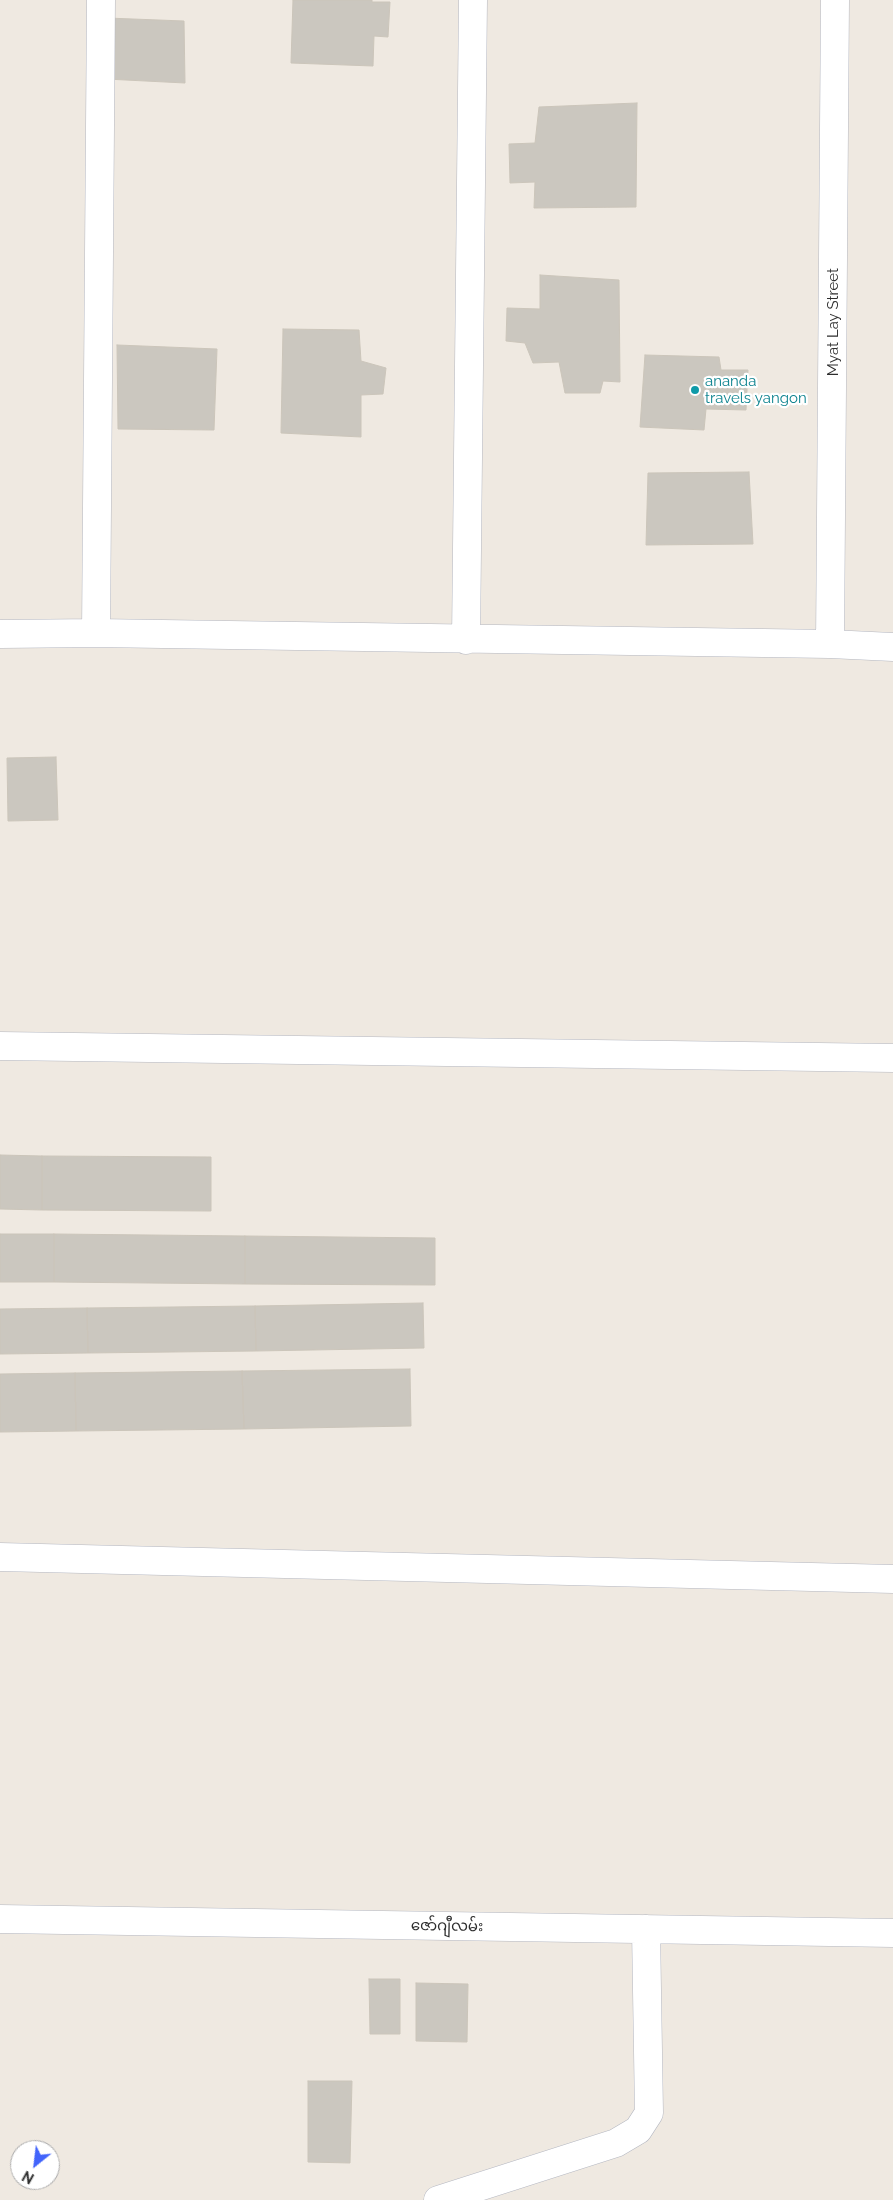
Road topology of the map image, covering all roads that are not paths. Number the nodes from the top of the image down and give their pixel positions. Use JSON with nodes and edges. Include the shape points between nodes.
{"nodes":[{"id":1,"x":101,"y":0,"type":"edge"},
{"id":2,"x":473,"y":0,"type":"edge"},
{"id":3,"x":835,"y":0,"type":"edge"},
{"id":4,"x":96,"y":633,"type":"junction"},
{"id":5,"x":0,"y":634,"type":"edge"},
{"id":6,"x":466,"y":640,"type":"junction"},
{"id":7,"x":830,"y":644,"type":"junction"},
{"id":8,"x":893,"y":647,"type":"edge"},
{"id":9,"x":0,"y":1046,"type":"edge"},
{"id":10,"x":893,"y":1058,"type":"edge"},
{"id":11,"x":0,"y":1557,"type":"edge"},
{"id":12,"x":893,"y":1579,"type":"edge"},
{"id":13,"x":0,"y":1919,"type":"edge"},
{"id":14,"x":646,"y":1929,"type":"junction"},
{"id":15,"x":893,"y":1933,"type":"edge"},
{"id":16,"x":438,"y":2200,"type":"edge"}],
"edges":[{"from":1,"to":4,"type":"street"},
{"from":2,"to":6,"type":"street"},
{"from":3,"to":7,"type":"street","name":"Myat Lay Street"},
{"from":4,"to":5,"type":"street"},
{"from":4,"to":6,"type":"street"},
{"from":6,"to":7,"type":"street"},
{"from":7,"to":8,"type":"street"},
{"from":9,"to":10,"type":"street"},
{"from":11,"to":12,"type":"street"},
{"from":13,"to":14,"type":"street","name":"ဇော်ဂျီလမ်း"},
{"from":14,"to":15,"type":"street","name":"ဇော်ဂျီလမ်း"},
{"from":14,"to":16,"type":"street","via":[[648,2113],[638,2130],[616,2143]]}]}
